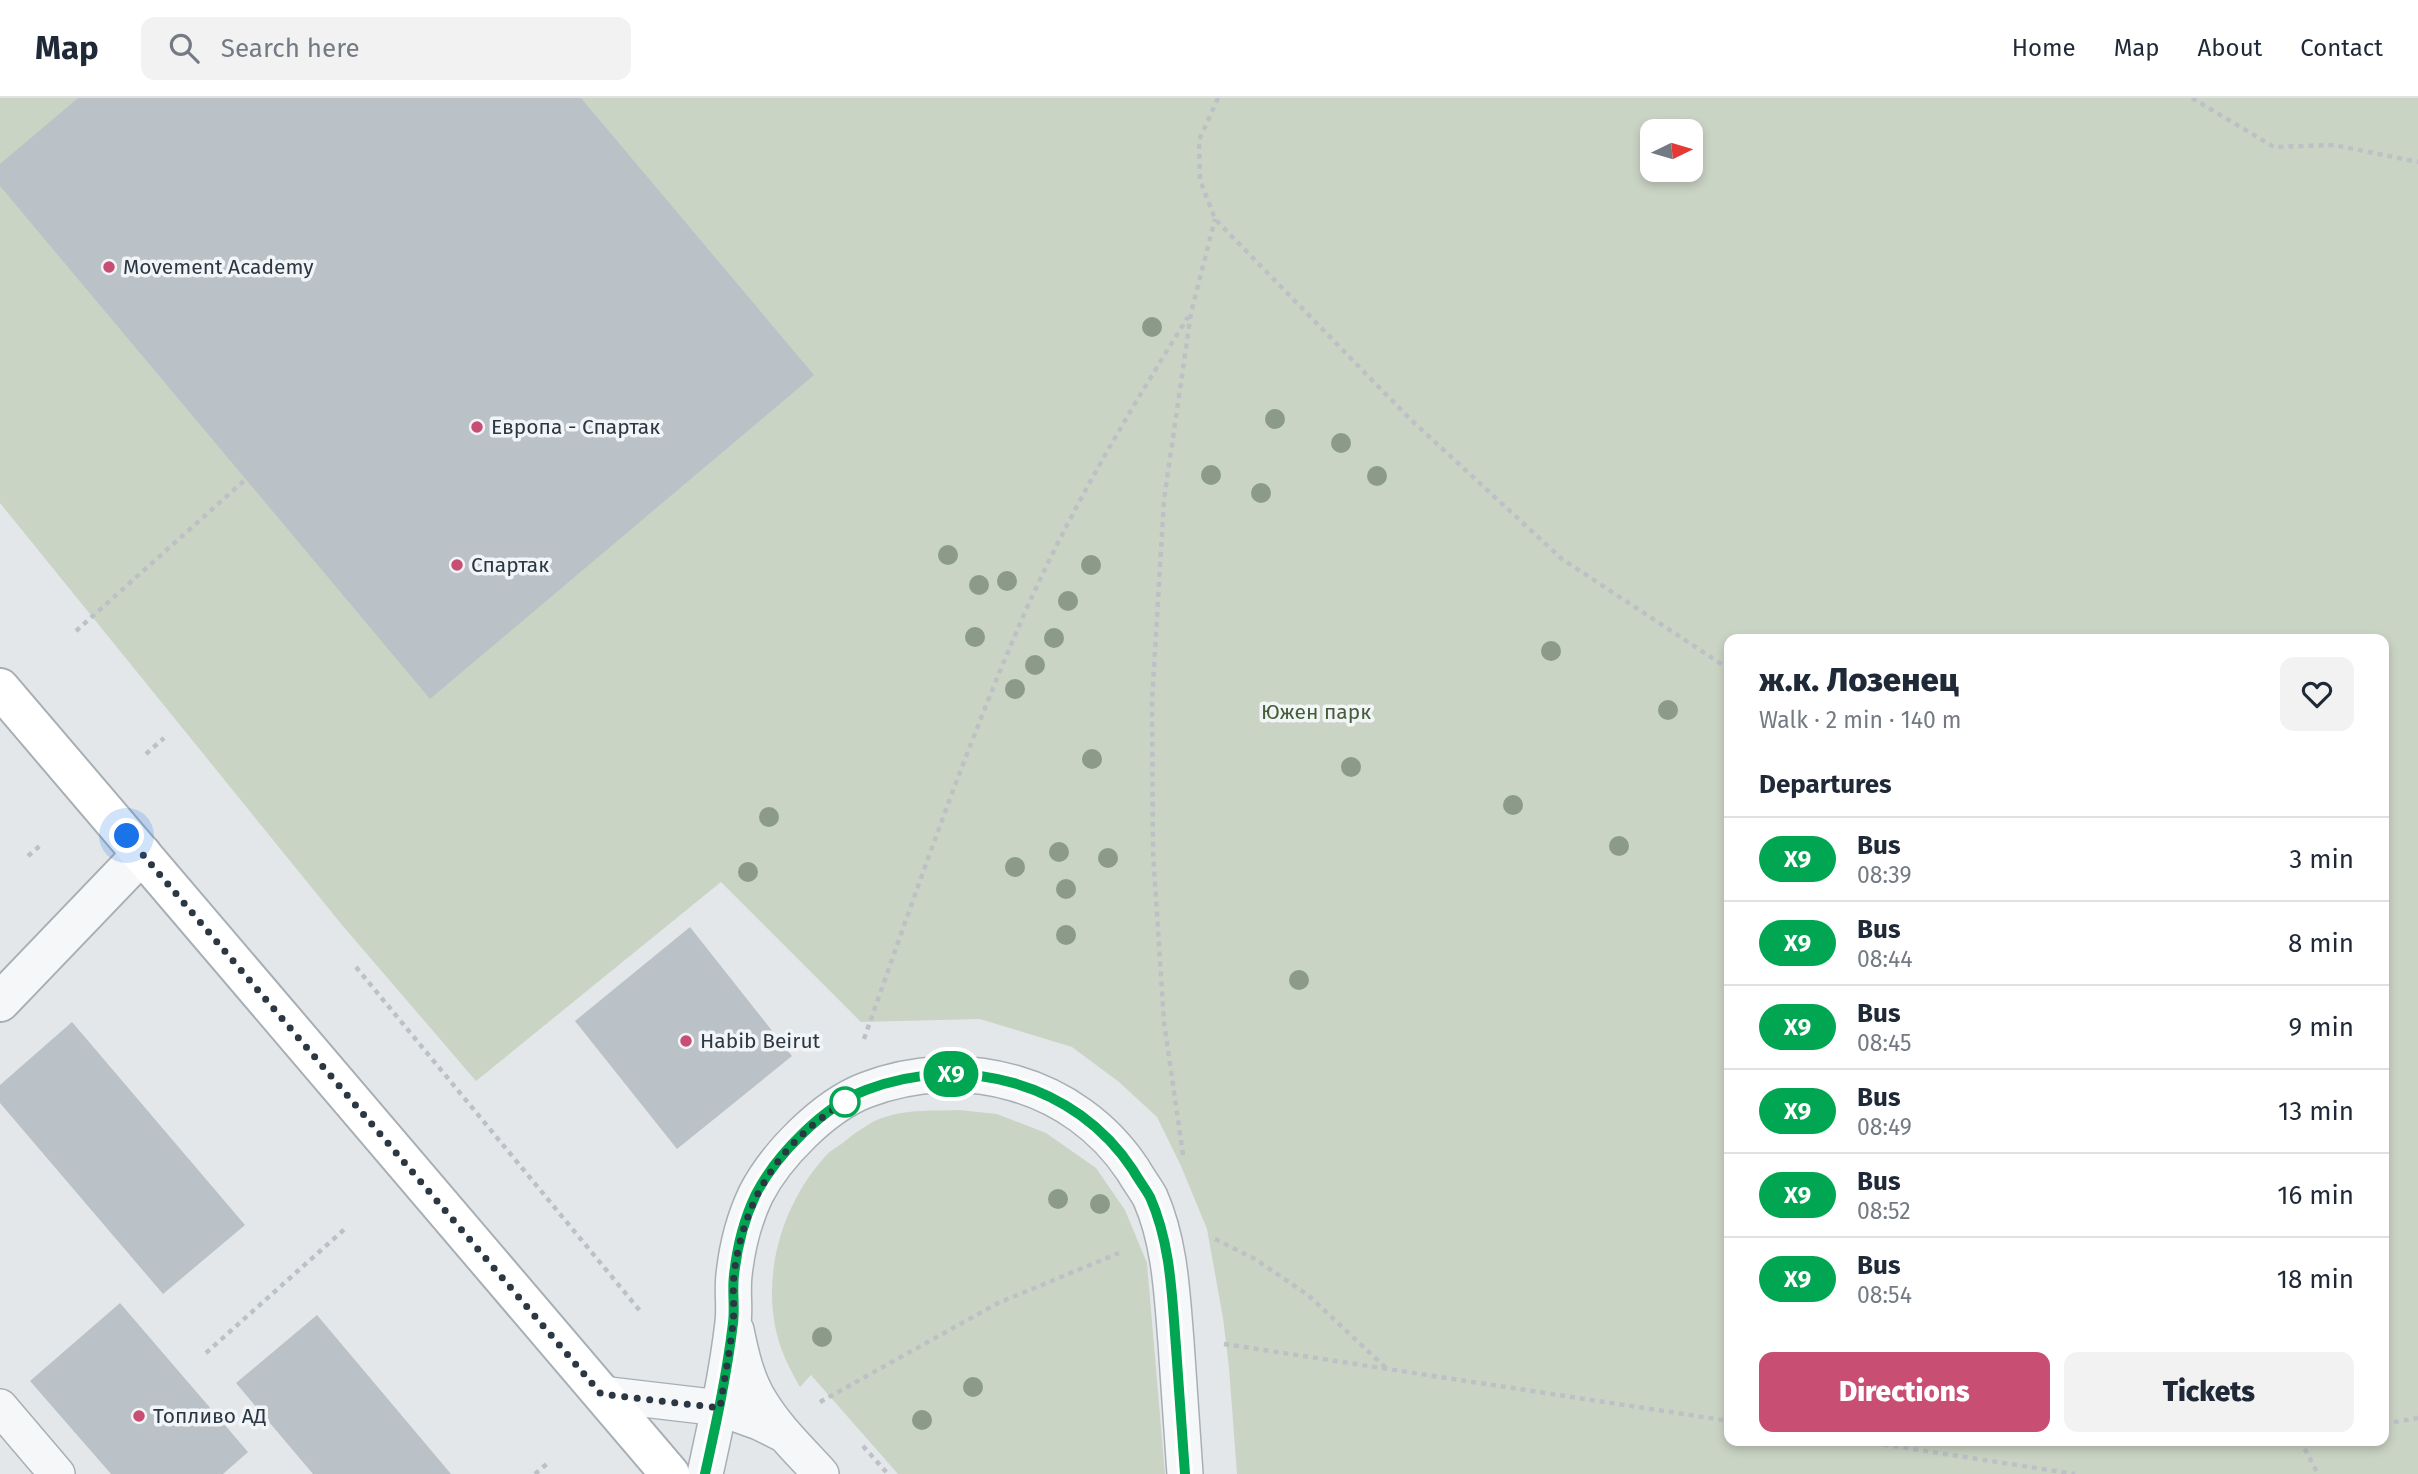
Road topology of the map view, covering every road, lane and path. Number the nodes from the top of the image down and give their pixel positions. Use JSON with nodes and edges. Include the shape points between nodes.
{"nodes":[{"id":1,"x":1218,"y":98,"type":"edge"},
{"id":2,"x":2192,"y":98,"type":"edge"},
{"id":3,"x":2418,"y":162,"type":"edge"},
{"id":4,"x":1215,"y":219,"type":"junction"},
{"id":5,"x":1191,"y":313,"type":"junction"},
{"id":6,"x":246,"y":479,"type":"dead end"},
{"id":7,"x":76,"y":631,"type":"dead end"},
{"id":8,"x":1724,"y":666,"type":"edge"},
{"id":9,"x":0,"y":688,"type":"edge"},
{"id":10,"x":164,"y":738,"type":"dead end"},
{"id":11,"x":146,"y":754,"type":"dead end"},
{"id":12,"x":43,"y":843,"type":"dead end"},
{"id":13,"x":142,"y":854,"type":"junction"},
{"id":14,"x":28,"y":856,"type":"dead end"},
{"id":15,"x":356,"y":967,"type":"dead end"},
{"id":16,"x":0,"y":1002,"type":"edge"},
{"id":17,"x":864,"y":1040,"type":"dead end"},
{"id":18,"x":1185,"y":1167,"type":"dead end"},
{"id":19,"x":347,"y":1227,"type":"dead end"},
{"id":20,"x":1164,"y":1236,"type":"junction"},
{"id":21,"x":641,"y":1312,"type":"dead end"},
{"id":22,"x":733,"y":1320,"type":"junction"},
{"id":23,"x":1216,"y":1343,"type":"dead end"},
{"id":24,"x":206,"y":1353,"type":"dead end"},
{"id":25,"x":1387,"y":1369,"type":"junction"},
{"id":26,"x":601,"y":1394,"type":"junction"},
{"id":27,"x":823,"y":1399,"type":"dead end"},
{"id":28,"x":0,"y":1407,"type":"edge"},
{"id":29,"x":720,"y":1408,"type":"junction"},
{"id":30,"x":2418,"y":1418,"type":"edge"},
{"id":31,"x":1724,"y":1420,"type":"edge"},
{"id":32,"x":2389,"y":1423,"type":"edge"},
{"id":33,"x":785,"y":1435,"type":"junction"},
{"id":34,"x":1893,"y":1446,"type":"edge"},
{"id":35,"x":2303,"y":1446,"type":"edge"},
{"id":36,"x":549,"y":1462,"type":"dead end"},
{"id":37,"x":57,"y":1474,"type":"edge"},
{"id":38,"x":535,"y":1474,"type":"edge"},
{"id":39,"x":670,"y":1474,"type":"edge"},
{"id":40,"x":705,"y":1474,"type":"edge"},
{"id":41,"x":821,"y":1474,"type":"edge"},
{"id":42,"x":1185,"y":1474,"type":"edge"},
{"id":43,"x":2076,"y":1474,"type":"edge"},
{"id":44,"x":2318,"y":1474,"type":"edge"}],
"edges":[{"from":1,"to":4,"type":"path","via":[[1199,140],[1200,180]]},
{"from":2,"to":3,"type":"path","via":[[2274,147],[2334,145]]},
{"from":4,"to":5,"type":"path"},
{"from":4,"to":8,"type":"path","via":[[1410,419],[1562,559]]},
{"from":5,"to":17,"type":"path","via":[[1101,461],[1017,631],[947,804]]},
{"from":5,"to":18,"type":"path","via":[[1164,500],[1152,701],[1153,852],[1164,1022]]},
{"from":6,"to":7,"type":"path"},
{"from":9,"to":13,"type":"street"},
{"from":10,"to":11,"type":"path"},
{"from":12,"to":14,"type":"path"},
{"from":13,"to":16,"type":"street"},
{"from":13,"to":26,"type":"street"},
{"from":15,"to":21,"type":"path"},
{"from":19,"to":24,"type":"path"},
{"from":20,"to":22,"type":"lane","via":[[1149,1195],[1120,1150],[1089,1121],[1052,1097],[1012,1081],[970,1074],[927,1075],[864,1091],[809,1126],[780,1158],[757,1194],[741,1234]]},
{"from":20,"to":25,"type":"path","via":[[1194,1229],[1255,1259],[1308,1295]]},
{"from":20,"to":27,"type":"path","via":[[998,1303]]},
{"from":20,"to":42,"type":"lane"},
{"from":22,"to":29,"type":"lane"},
{"from":22,"to":33,"type":"lane","via":[[743,1363],[760,1402]]},
{"from":23,"to":25,"type":"path"},
{"from":25,"to":31,"type":"path"},
{"from":26,"to":29,"type":"lane"},
{"from":26,"to":39,"type":"street"},
{"from":28,"to":37,"type":"lane"},
{"from":29,"to":33,"type":"lane"},
{"from":29,"to":40,"type":"lane"},
{"from":30,"to":32,"type":"path"},
{"from":33,"to":41,"type":"lane"},
{"from":34,"to":43,"type":"path"},
{"from":35,"to":44,"type":"path"},
{"from":36,"to":38,"type":"path"}]}
